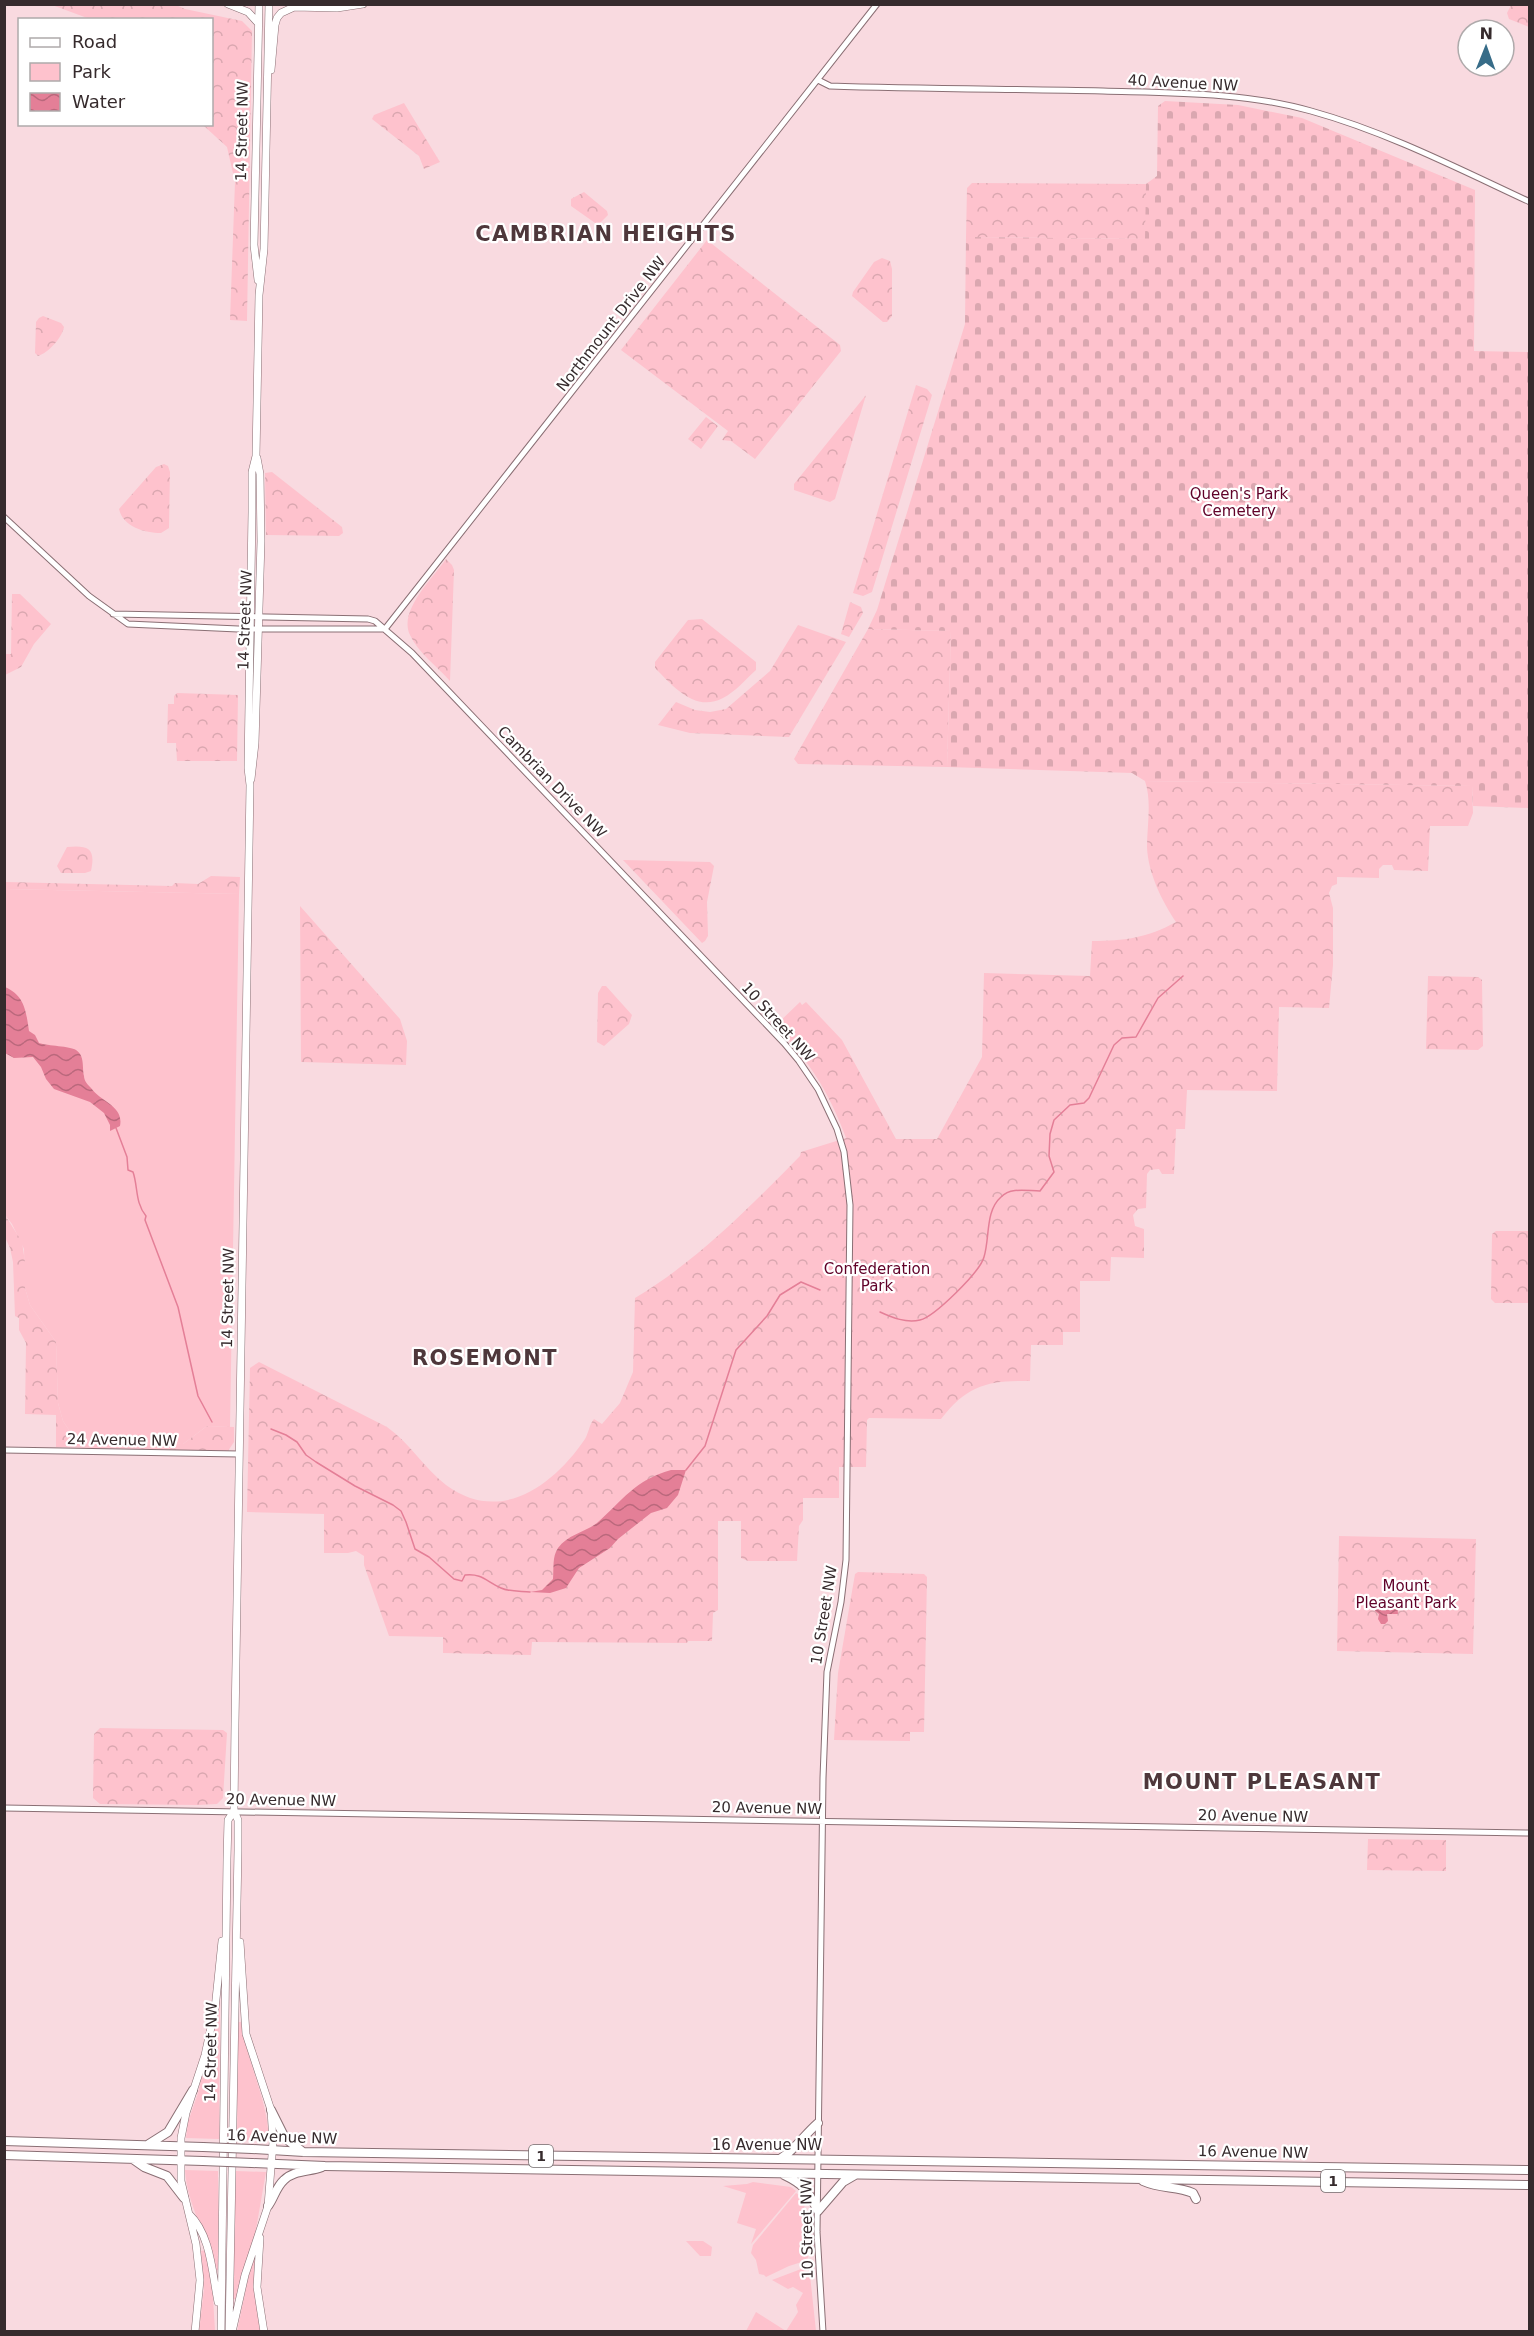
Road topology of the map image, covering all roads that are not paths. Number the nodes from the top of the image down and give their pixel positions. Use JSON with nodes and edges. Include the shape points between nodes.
{"nodes":[{"id":1,"x":228,"y":4,"type":"edge"},
{"id":2,"x":259,"y":4,"type":"edge"},
{"id":3,"x":269,"y":4,"type":"edge"},
{"id":4,"x":363,"y":4,"type":"edge"},
{"id":5,"x":877,"y":4,"type":"edge"},
{"id":6,"x":292,"y":6,"type":"edge"},
{"id":7,"x":258,"y":23,"type":"junction"},
{"id":8,"x":818,"y":80,"type":"junction"},
{"id":9,"x":267,"y":96,"type":"junction"},
{"id":10,"x":1530,"y":202,"type":"edge"},
{"id":11,"x":259,"y":295,"type":"junction"},
{"id":12,"x":256,"y":456,"type":"junction"},
{"id":13,"x":4,"y":517,"type":"edge"},
{"id":14,"x":113,"y":614,"type":"junction"},
{"id":15,"x":250,"y":617,"type":"junction"},
{"id":16,"x":260,"y":617,"type":"junction"},
{"id":17,"x":250,"y":629,"type":"junction"},
{"id":18,"x":385,"y":629,"type":"junction"},
{"id":19,"x":259,"y":630,"type":"junction"},
{"id":20,"x":250,"y":785,"type":"junction"},
{"id":21,"x":699,"y":954,"type":"joint"},
{"id":22,"x":4,"y":1450,"type":"edge"},
{"id":23,"x":239,"y":1454,"type":"junction"},
{"id":24,"x":4,"y":1808,"type":"edge"},
{"id":25,"x":234,"y":1811,"type":"junction"},
{"id":26,"x":823,"y":1821,"type":"junction"},
{"id":27,"x":1530,"y":1833,"type":"edge"},
{"id":28,"x":226,"y":1911,"type":"junction"},
{"id":29,"x":237,"y":1912,"type":"junction"},
{"id":30,"x":193,"y":2090,"type":"junction"},
{"id":31,"x":270,"y":2110,"type":"junction"},
{"id":32,"x":818,"y":2123,"type":"junction"},
{"id":33,"x":4,"y":2141,"type":"edge"},
{"id":34,"x":148,"y":2144,"type":"junction"},
{"id":35,"x":181,"y":2146,"type":"junction"},
{"id":36,"x":273,"y":2150,"type":"junction"},
{"id":37,"x":304,"y":2152,"type":"junction"},
{"id":38,"x":4,"y":2155,"type":"edge"},
{"id":39,"x":779,"y":2159,"type":"junction"},
{"id":40,"x":818,"y":2159,"type":"junction"},
{"id":41,"x":134,"y":2160,"type":"junction"},
{"id":42,"x":180,"y":2161,"type":"junction"},
{"id":43,"x":272,"y":2164,"type":"junction"},
{"id":44,"x":325,"y":2166,"type":"junction"},
{"id":45,"x":1530,"y":2169,"type":"edge"},
{"id":46,"x":778,"y":2173,"type":"junction"},
{"id":47,"x":818,"y":2174,"type":"junction"},
{"id":48,"x":857,"y":2174,"type":"junction"},
{"id":49,"x":1137,"y":2179,"type":"junction"},
{"id":50,"x":1530,"y":2185,"type":"edge"},
{"id":51,"x":184,"y":2198,"type":"junction"},
{"id":52,"x":1196,"y":2199,"type":"dead end"},
{"id":53,"x":268,"y":2206,"type":"junction"},
{"id":54,"x":818,"y":2211,"type":"junction"},
{"id":55,"x":189,"y":2214,"type":"junction"},
{"id":56,"x":261,"y":2229,"type":"junction"},
{"id":57,"x":221,"y":2309,"type":"junction"},
{"id":58,"x":195,"y":2331,"type":"edge"},
{"id":59,"x":221,"y":2331,"type":"edge"},
{"id":60,"x":231,"y":2331,"type":"edge"},
{"id":61,"x":264,"y":2331,"type":"edge"},
{"id":62,"x":823,"y":2331,"type":"edge"}],
"edges":[{"from":1,"to":7,"type":"main road","via":[[248,12]]},
{"from":2,"to":7,"type":"main road","name":"14 Street NW"},
{"from":3,"to":9,"type":"main road","name":"14 Street NW"},
{"from":4,"to":6,"type":"main road","via":[[337,8]]},
{"from":5,"to":8,"type":"street","name":"Northmount Drive NW"},
{"from":6,"to":9,"type":"main road","via":[[277,18]]},
{"from":7,"to":11,"type":"main road","name":"14 Street NW","via":[[254,245]]},
{"from":8,"to":10,"type":"street","name":"40 Avenue NW","via":[[830,86],[1162,93],[1264,101],[1311,111],[1384,136]]},
{"from":8,"to":18,"type":"street","name":"Northmount Drive NW"},
{"from":9,"to":11,"type":"main road","name":"14 Street NW","via":[[264,249]]},
{"from":11,"to":12,"type":"main road","name":"14 Street NW"},
{"from":12,"to":15,"type":"main road","name":"14 Street NW","via":[[252,472]]},
{"from":12,"to":16,"type":"main road","name":"14 Street NW","via":[[260,474]]},
{"from":13,"to":14,"type":"street","via":[[88,596]]},
{"from":14,"to":15,"type":"street"},
{"from":14,"to":17,"type":"street","via":[[128,624]]},
{"from":15,"to":16,"type":"street"},
{"from":15,"to":17,"type":"main road","name":"14 Street NW"},
{"from":16,"to":18,"type":"street","via":[[368,619]]},
{"from":16,"to":19,"type":"main road","name":"14 Street NW"},
{"from":17,"to":19,"type":"street"},
{"from":17,"to":20,"type":"main road","name":"14 Street NW"},
{"from":18,"to":19,"type":"street"},
{"from":18,"to":21,"type":"street","name":"Cambrian Drive NW"},
{"from":19,"to":20,"type":"main road","name":"14 Street NW"},
{"from":20,"to":23,"type":"main road","name":"14 Street NW"},
{"from":21,"to":26,"type":"street","name":"10 Street NW","via":[[810,1076],[830,1110],[848,1174],[846,1560],[827,1672]]},
{"from":22,"to":23,"type":"street","name":"24 Avenue NW"},
{"from":23,"to":25,"type":"main road","name":"14 Street NW"},
{"from":24,"to":25,"type":"street","name":"20 Avenue NW"},
{"from":25,"to":26,"type":"street","name":"20 Avenue NW"},
{"from":25,"to":28,"type":"main road","name":"14 Street NW","via":[[228,1820]]},
{"from":25,"to":29,"type":"main road","name":"14 Street NW","via":[[238,1820]]},
{"from":26,"to":27,"type":"street","name":"20 Avenue NW"},
{"from":26,"to":32,"type":"street","name":"10 Street NW"},
{"from":28,"to":30,"type":"main road","via":[[215,2009]]},
{"from":28,"to":57,"type":"main road","name":"14 Street NW"},
{"from":29,"to":31,"type":"main road","via":[[246,2034]]},
{"from":29,"to":60,"type":"main road","name":"14 Street NW"},
{"from":30,"to":34,"type":"highway","via":[[168,2132]]},
{"from":30,"to":35,"type":"main road"},
{"from":31,"to":36,"type":"main road"},
{"from":31,"to":37,"type":"highway","via":[[285,2138]]},
{"from":32,"to":39,"type":"highway"},
{"from":32,"to":40,"type":"street","name":"10 Street NW"},
{"from":33,"to":34,"type":"highway","name":"16 Avenue NW","number":"1"},
{"from":34,"to":35,"type":"highway","name":"16 Avenue NW","number":"1"},
{"from":35,"to":36,"type":"highway","name":"16 Avenue NW","number":"1","bridge":true},
{"from":35,"to":42,"type":"main road"},
{"from":36,"to":37,"type":"highway","name":"16 Avenue NW","number":"1"},
{"from":36,"to":43,"type":"main road"},
{"from":37,"to":39,"type":"highway","name":"16 Avenue NW","number":"1"},
{"from":38,"to":41,"type":"highway","name":"16 Avenue NW","number":"1"},
{"from":39,"to":40,"type":"highway","name":"16 Avenue NW","number":"1"},
{"from":40,"to":45,"type":"highway","name":"16 Avenue NW","number":"1"},
{"from":40,"to":47,"type":"street","name":"10 Street NW"},
{"from":41,"to":42,"type":"highway","name":"16 Avenue NW","number":"1"},
{"from":41,"to":51,"type":"highway","via":[[167,2176]]},
{"from":42,"to":43,"type":"highway","name":"16 Avenue NW","number":"1","bridge":true},
{"from":42,"to":51,"type":"main road"},
{"from":43,"to":44,"type":"highway","name":"16 Avenue NW","number":"1"},
{"from":43,"to":53,"type":"main road"},
{"from":44,"to":46,"type":"highway","name":"16 Avenue NW","number":"1"},
{"from":44,"to":53,"type":"highway","via":[[284,2180]]},
{"from":46,"to":47,"type":"highway","name":"16 Avenue NW","number":"1"},
{"from":46,"to":54,"type":"highway","via":[[802,2185]]},
{"from":47,"to":48,"type":"highway","name":"16 Avenue NW","number":"1"},
{"from":47,"to":54,"type":"street","name":"10 Street NW"},
{"from":48,"to":49,"type":"highway","name":"16 Avenue NW","number":"1"},
{"from":48,"to":54,"type":"highway","via":[[843,2182]]},
{"from":49,"to":50,"type":"highway","name":"16 Avenue NW","number":"1"},
{"from":49,"to":52,"type":"highway","via":[[1164,2189],[1189,2191]]},
{"from":51,"to":55,"type":"main road"},
{"from":53,"to":56,"type":"main road"},
{"from":54,"to":62,"type":"street","name":"10 Street NW"},
{"from":55,"to":57,"type":"main road","via":[[196,2221],[209,2253]]},
{"from":55,"to":58,"type":"main road","via":[[200,2280]]},
{"from":56,"to":60,"type":"main road"},
{"from":56,"to":61,"type":"main road","via":[[257,2287]]},
{"from":57,"to":59,"type":"main road","name":"14 Street NW"}]}
